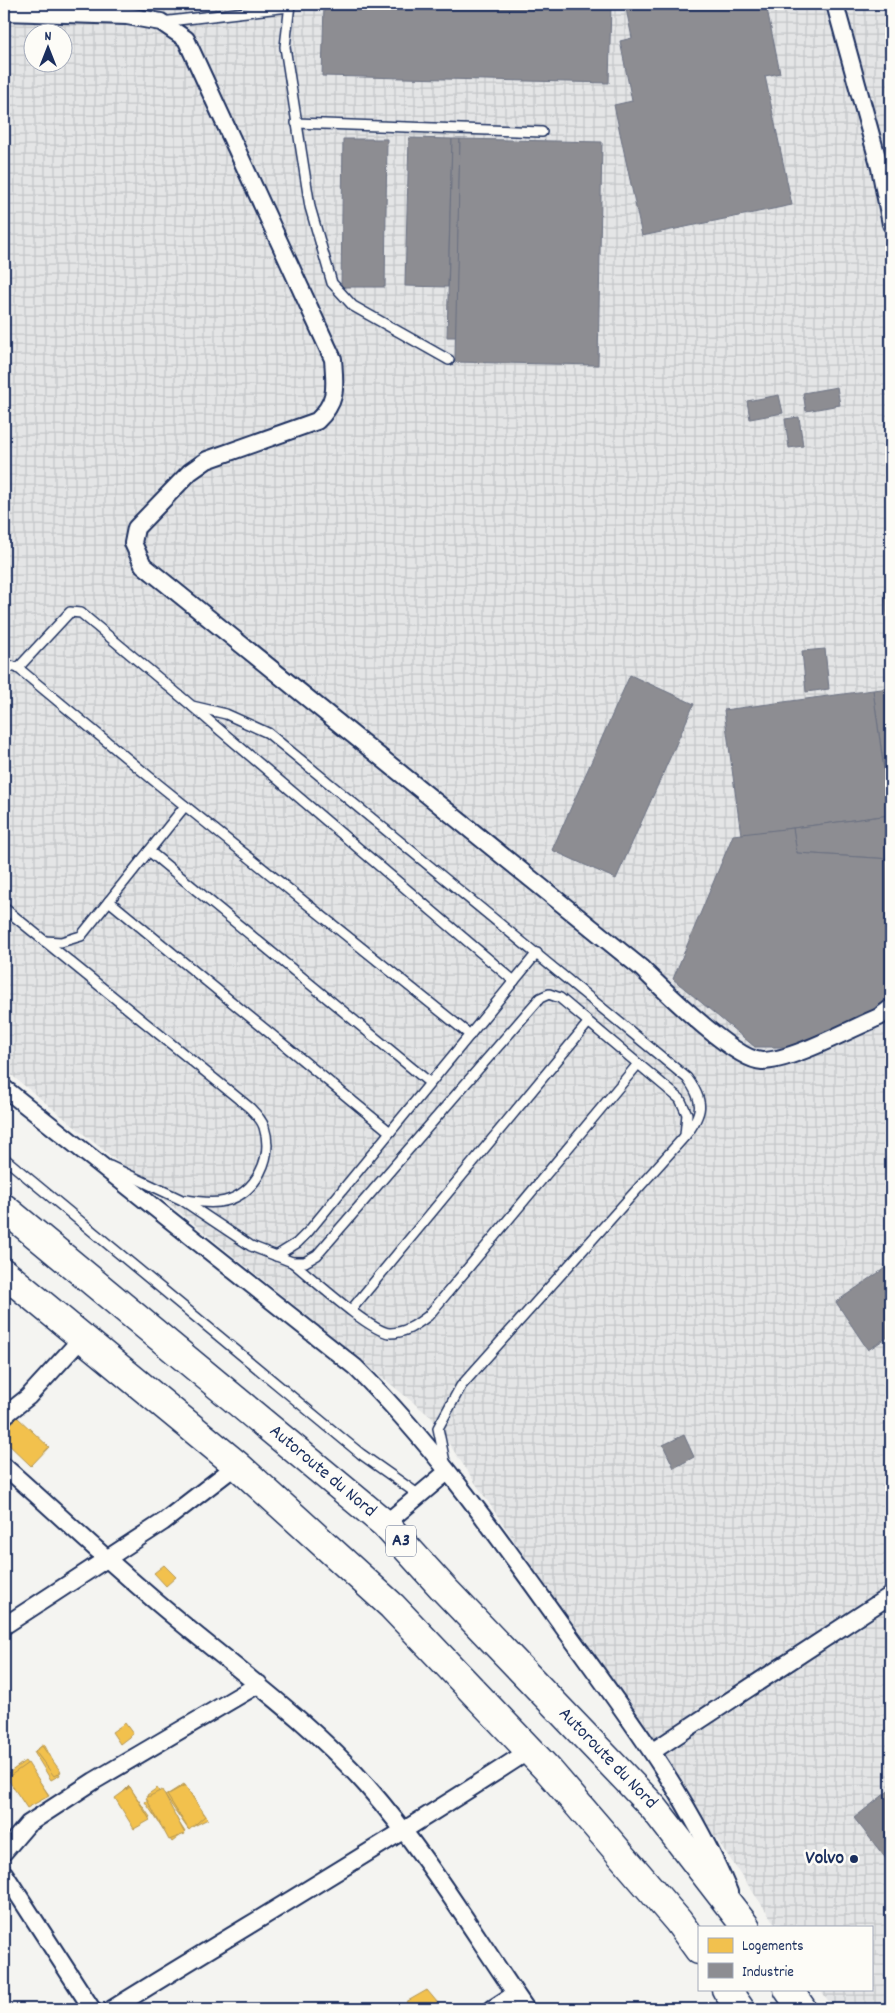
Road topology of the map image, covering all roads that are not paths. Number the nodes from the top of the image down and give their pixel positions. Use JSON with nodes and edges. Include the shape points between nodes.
{"nodes":[{"id":1,"x":835,"y":4,"type":"edge"},
{"id":2,"x":289,"y":5,"type":"edge"},
{"id":3,"x":4,"y":12,"type":"edge"},
{"id":4,"x":161,"y":22,"type":"junction"},
{"id":5,"x":296,"y":123,"type":"junction"},
{"id":6,"x":542,"y":132,"type":"dead end"},
{"id":7,"x":891,"y":224,"type":"edge"},
{"id":8,"x":449,"y":360,"type":"dead end"},
{"id":9,"x":4,"y":664,"type":"edge"},
{"id":10,"x":18,"y":668,"type":"junction"},
{"id":11,"x":192,"y":706,"type":"junction"},
{"id":12,"x":185,"y":806,"type":"junction"},
{"id":13,"x":149,"y":851,"type":"junction"},
{"id":14,"x":109,"y":901,"type":"junction"},
{"id":15,"x":4,"y":908,"type":"edge"},
{"id":16,"x":44,"y":941,"type":"junction"},
{"id":17,"x":537,"y":953,"type":"junction"},
{"id":18,"x":514,"y":981,"type":"junction"},
{"id":19,"x":891,"y":1008,"type":"edge"},
{"id":20,"x":588,"y":1023,"type":"junction"},
{"id":21,"x":470,"y":1035,"type":"junction"},
{"id":22,"x":638,"y":1064,"type":"junction"},
{"id":23,"x":430,"y":1083,"type":"junction"},
{"id":24,"x":4,"y":1088,"type":"edge"},
{"id":25,"x":390,"y":1132,"type":"junction"},
{"id":26,"x":685,"y":1136,"type":"junction"},
{"id":27,"x":84,"y":1153,"type":"junction"},
{"id":28,"x":4,"y":1158,"type":"edge"},
{"id":29,"x":182,"y":1200,"type":"junction"},
{"id":30,"x":4,"y":1208,"type":"edge"},
{"id":31,"x":276,"y":1256,"type":"junction"},
{"id":32,"x":292,"y":1262,"type":"junction"},
{"id":33,"x":4,"y":1273,"type":"edge"},
{"id":34,"x":351,"y":1310,"type":"junction"},
{"id":35,"x":82,"y":1338,"type":"junction"},
{"id":36,"x":4,"y":1416,"type":"edge"},
{"id":37,"x":237,"y":1465,"type":"junction"},
{"id":38,"x":4,"y":1466,"type":"edge"},
{"id":39,"x":447,"y":1472,"type":"junction"},
{"id":40,"x":419,"y":1495,"type":"junction"},
{"id":41,"x":384,"y":1524,"type":"junction"},
{"id":42,"x":107,"y":1560,"type":"junction"},
{"id":43,"x":891,"y":1595,"type":"edge"},
{"id":44,"x":4,"y":1626,"type":"edge"},
{"id":45,"x":259,"y":1684,"type":"junction"},
{"id":46,"x":530,"y":1750,"type":"junction"},
{"id":47,"x":653,"y":1751,"type":"junction"},
{"id":48,"x":406,"y":1831,"type":"junction"},
{"id":49,"x":4,"y":1852,"type":"edge"},
{"id":50,"x":4,"y":1873,"type":"edge"},
{"id":51,"x":743,"y":1922,"type":"edge"},
{"id":52,"x":698,"y":1949,"type":"edge"},
{"id":53,"x":727,"y":1990,"type":"edge"},
{"id":54,"x":789,"y":1990,"type":"edge"},
{"id":55,"x":515,"y":1994,"type":"junction"},
{"id":56,"x":92,"y":2009,"type":"edge"},
{"id":57,"x":112,"y":2009,"type":"edge"},
{"id":58,"x":492,"y":2009,"type":"edge"},
{"id":59,"x":526,"y":2009,"type":"edge"},
{"id":60,"x":740,"y":2009,"type":"edge"},
{"id":61,"x":802,"y":2009,"type":"edge"}],
"edges":[{"from":1,"to":7,"type":"street","via":[[880,168]]},
{"from":2,"to":4,"type":"lane"},
{"from":2,"to":5,"type":"lane","via":[[285,47]]},
{"from":3,"to":4,"type":"street","via":[[127,16]]},
{"from":4,"to":19,"type":"street","via":[[186,39],[333,360],[335,384],[330,408],[317,421],[206,460],[190,472],[136,528],[133,543],[143,565],[640,968],[742,1055],[756,1060],[781,1058],[879,1017]]},
{"from":5,"to":6,"type":"lane"},
{"from":5,"to":8,"type":"lane","via":[[310,207],[332,283],[354,306]]},
{"from":9,"to":10,"type":"lane"},
{"from":10,"to":11,"type":"lane","via":[[70,612],[81,613]]},
{"from":10,"to":12,"type":"lane"},
{"from":11,"to":17,"type":"lane","via":[[226,714],[268,733]]},
{"from":11,"to":18,"type":"lane"},
{"from":12,"to":13,"type":"lane"},
{"from":12,"to":21,"type":"lane"},
{"from":13,"to":14,"type":"lane"},
{"from":13,"to":23,"type":"lane"},
{"from":14,"to":16,"type":"lane","via":[[81,936],[62,942]]},
{"from":14,"to":25,"type":"lane"},
{"from":15,"to":16,"type":"lane"},
{"from":16,"to":29,"type":"lane","via":[[250,1108],[264,1126],[266,1148],[262,1171],[246,1192],[224,1201]]},
{"from":17,"to":18,"type":"lane"},
{"from":17,"to":26,"type":"lane","via":[[687,1078],[698,1092],[700,1110],[698,1120]]},
{"from":18,"to":21,"type":"lane"},
{"from":20,"to":22,"type":"lane"},
{"from":20,"to":32,"type":"lane","via":[[560,998],[550,994],[540,998],[318,1255],[305,1262]]},
{"from":20,"to":34,"type":"lane"},
{"from":21,"to":23,"type":"lane"},
{"from":22,"to":26,"type":"lane","via":[[680,1099],[687,1114]]},
{"from":22,"to":34,"type":"lane","via":[[428,1316],[414,1327],[387,1333]]},
{"from":23,"to":25,"type":"lane"},
{"from":24,"to":27,"type":"street"},
{"from":25,"to":31,"type":"lane","via":[[308,1232]]},
{"from":26,"to":39,"type":"lane","via":[[461,1386],[438,1428]]},
{"from":27,"to":29,"type":"lane"},
{"from":27,"to":39,"type":"street","via":[[355,1367],[390,1401]]},
{"from":28,"to":40,"type":"lane","via":[[361,1454]]},
{"from":29,"to":31,"type":"lane","via":[[252,1246]]},
{"from":30,"to":41,"type":"highway","name":"Autoroute du Nord","number":"A3"},
{"from":31,"to":32,"type":"lane"},
{"from":32,"to":34,"type":"lane"},
{"from":33,"to":35,"type":"highway"},
{"from":35,"to":36,"type":"street","via":[[28,1397]]},
{"from":35,"to":37,"type":"highway"},
{"from":37,"to":42,"type":"street"},
{"from":37,"to":46,"type":"highway","via":[[392,1606]]},
{"from":38,"to":42,"type":"street"},
{"from":39,"to":40,"type":"street"},
{"from":39,"to":47,"type":"street","via":[[491,1526]]},
{"from":40,"to":41,"type":"street"},
{"from":41,"to":51,"type":"highway","name":"Autoroute du Nord","number":"A3","via":[[654,1808]]},
{"from":42,"to":44,"type":"street"},
{"from":42,"to":45,"type":"street"},
{"from":43,"to":47,"type":"street"},
{"from":45,"to":48,"type":"street","via":[[312,1730],[366,1784]]},
{"from":45,"to":49,"type":"street","via":[[28,1824]]},
{"from":46,"to":48,"type":"street"},
{"from":46,"to":52,"type":"highway","via":[[678,1921]]},
{"from":47,"to":51,"type":"street","via":[[712,1852]]},
{"from":48,"to":55,"type":"street"},
{"from":48,"to":57,"type":"street"},
{"from":50,"to":56,"type":"street"},
{"from":53,"to":60,"type":"highway"},
{"from":54,"to":61,"type":"highway"},
{"from":55,"to":58,"type":"street"},
{"from":55,"to":59,"type":"street"}]}
